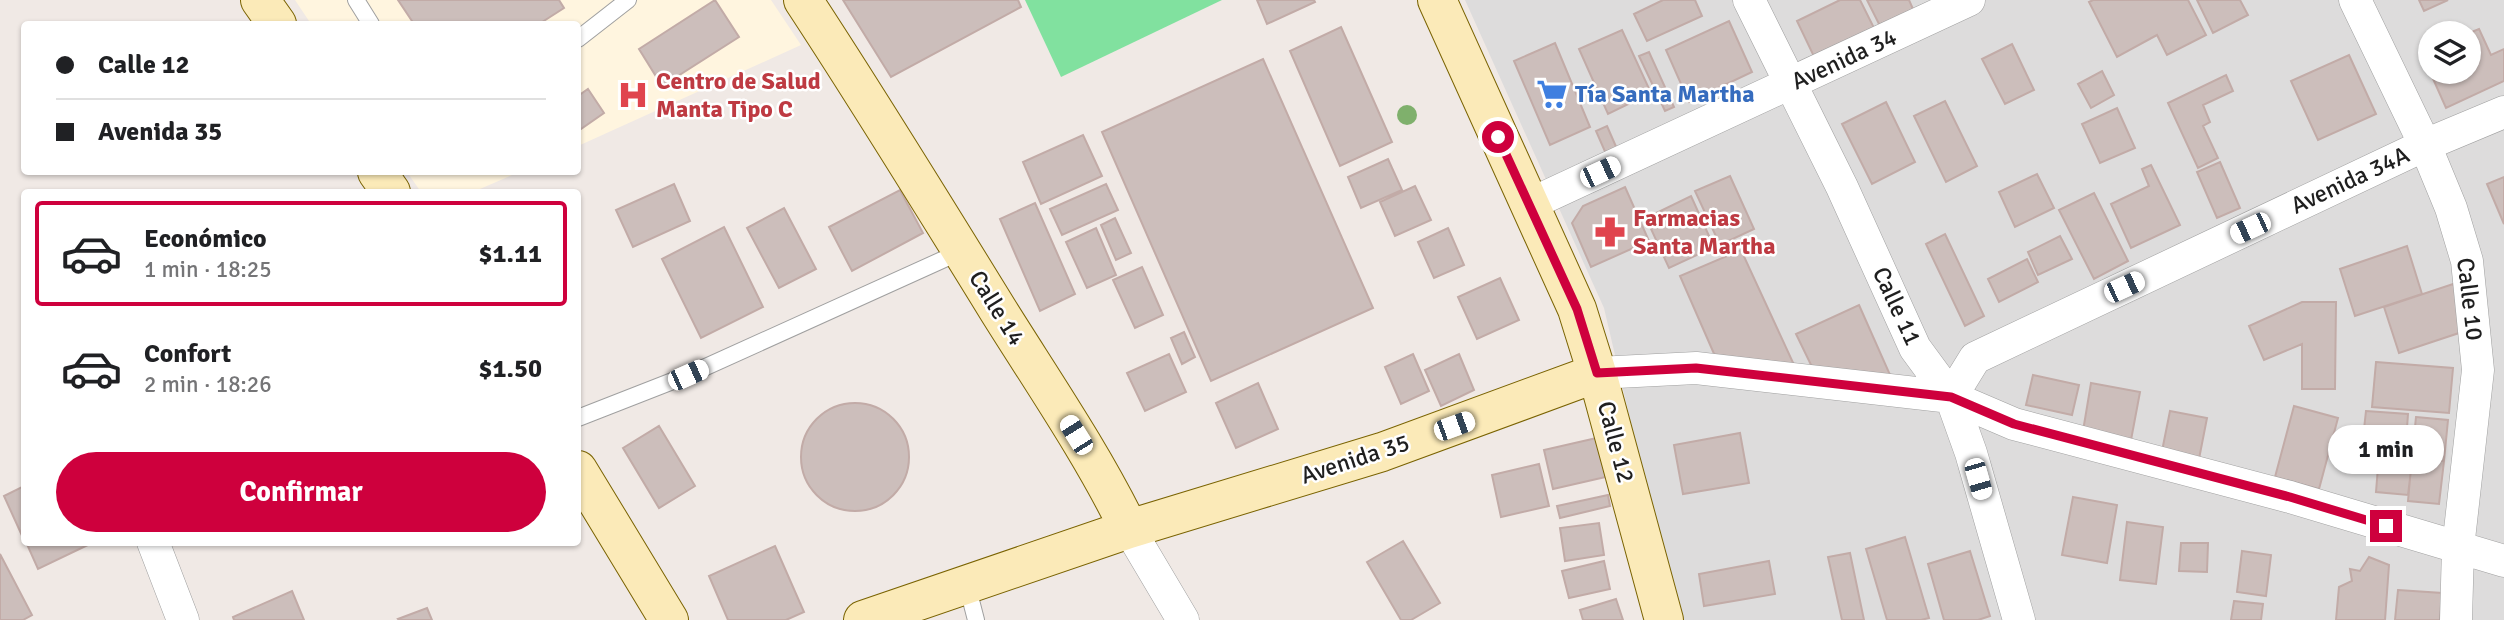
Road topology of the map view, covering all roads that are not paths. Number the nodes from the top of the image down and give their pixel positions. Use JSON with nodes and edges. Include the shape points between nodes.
{"nodes":[{"id":1,"x":260,"y":0,"type":"edge"},
{"id":2,"x":356,"y":0,"type":"edge"},
{"id":3,"x":628,"y":0,"type":"edge"},
{"id":4,"x":803,"y":0,"type":"edge"},
{"id":5,"x":1437,"y":0,"type":"edge"},
{"id":6,"x":1749,"y":0,"type":"edge"},
{"id":7,"x":1969,"y":0,"type":"edge"},
{"id":8,"x":2355,"y":0,"type":"edge"},
{"id":9,"x":275,"y":21,"type":"edge"},
{"id":10,"x":369,"y":21,"type":"edge"},
{"id":11,"x":581,"y":37,"type":"edge"},
{"id":12,"x":1790,"y":84,"type":"junction"},
{"id":13,"x":2504,"y":112,"type":"edge"},
{"id":14,"x":2425,"y":145,"type":"junction"},
{"id":15,"x":1528,"y":205,"type":"junction"},
{"id":16,"x":962,"y":251,"type":"junction"},
{"id":17,"x":1597,"y":373,"type":"junction"},
{"id":18,"x":1951,"y":397,"type":"junction"},
{"id":19,"x":581,"y":417,"type":"edge"},
{"id":20,"x":581,"y":475,"type":"edge"},
{"id":21,"x":1129,"y":529,"type":"junction"},
{"id":22,"x":155,"y":546,"type":"edge"},
{"id":23,"x":2458,"y":548,"type":"junction"},
{"id":24,"x":2504,"y":561,"type":"edge"},
{"id":25,"x":971,"y":602,"type":"edge"},
{"id":26,"x":183,"y":620,"type":"edge"},
{"id":27,"x":669,"y":620,"type":"edge"},
{"id":28,"x":863,"y":620,"type":"edge"},
{"id":29,"x":1183,"y":620,"type":"edge"},
{"id":30,"x":1664,"y":620,"type":"edge"},
{"id":31,"x":2019,"y":620,"type":"edge"},
{"id":32,"x":2456,"y":620,"type":"edge"}],
"edges":[{"from":1,"to":9,"type":"street"},
{"from":2,"to":10,"type":"lane"},
{"from":3,"to":11,"type":"lane"},
{"from":4,"to":16,"type":"street","name":"Calle 14"},
{"from":5,"to":15,"type":"street","name":"Calle 12"},
{"from":6,"to":12,"type":"street","name":"Calle 11"},
{"from":7,"to":12,"type":"street","name":"Avenida 34"},
{"from":8,"to":14,"type":"street","name":"Calle 10"},
{"from":12,"to":15,"type":"street","name":"Avenida 34"},
{"from":12,"to":18,"type":"street","name":"Calle 11","via":[[1915,348]]},
{"from":13,"to":14,"type":"street","name":"Avenida 34A"},
{"from":14,"to":18,"type":"street","name":"Avenida 34A","via":[[1975,358]]},
{"from":14,"to":23,"type":"street","name":"Calle 10","via":[[2467,261],[2478,370]]},
{"from":15,"to":17,"type":"street","name":"Calle 12","via":[[1577,309]]},
{"from":16,"to":19,"type":"lane","via":[[688,375]]},
{"from":16,"to":21,"type":"street","name":"Calle 14","via":[[1110,490]]},
{"from":17,"to":18,"type":"street","name":"Avenida 35","via":[[1696,368]]},
{"from":17,"to":21,"type":"street","name":"Avenida 35","via":[[1382,452]]},
{"from":17,"to":30,"type":"street","name":"Calle 12"},
{"from":18,"to":23,"type":"street","name":"Avenida 35","via":[[2014,424],[2290,497]]},
{"from":18,"to":31,"type":"street","name":"Calle 11"},
{"from":20,"to":27,"type":"street"},
{"from":21,"to":25,"type":"street","name":"Avenida 35"},
{"from":21,"to":29,"type":"street","name":"Calle 14"},
{"from":22,"to":26,"type":"street"},
{"from":23,"to":24,"type":"street","name":"Avenida 35"},
{"from":23,"to":32,"type":"street","name":"Calle 10"},
{"from":25,"to":28,"type":"street","name":"Avenida 35"}]}
